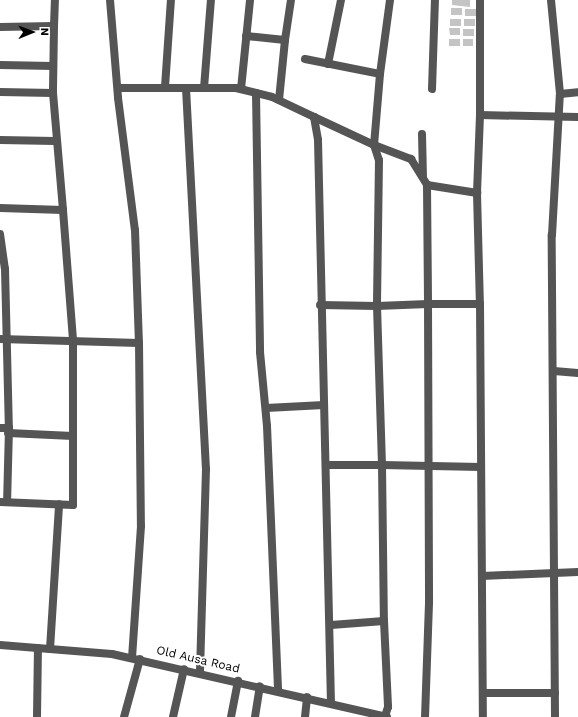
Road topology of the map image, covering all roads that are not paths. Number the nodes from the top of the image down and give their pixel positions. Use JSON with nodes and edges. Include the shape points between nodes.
{"nodes":[{"id":1,"x":55,"y":0,"type":"edge"},
{"id":2,"x":110,"y":0,"type":"edge"},
{"id":3,"x":171,"y":0,"type":"edge"},
{"id":4,"x":211,"y":0,"type":"edge"},
{"id":5,"x":250,"y":0,"type":"edge"},
{"id":6,"x":291,"y":0,"type":"edge"},
{"id":7,"x":341,"y":0,"type":"edge"},
{"id":8,"x":390,"y":0,"type":"edge"},
{"id":9,"x":435,"y":0,"type":"edge"},
{"id":10,"x":480,"y":0,"type":"edge"},
{"id":11,"x":551,"y":0,"type":"edge"},
{"id":12,"x":54,"y":26,"type":"junction"},
{"id":13,"x":0,"y":27,"type":"edge"},
{"id":14,"x":246,"y":36,"type":"junction"},
{"id":15,"x":285,"y":40,"type":"junction"},
{"id":16,"x":306,"y":59,"type":"dead end"},
{"id":17,"x":328,"y":64,"type":"junction"},
{"id":18,"x":0,"y":65,"type":"edge"},
{"id":19,"x":52,"y":66,"type":"junction"},
{"id":20,"x":380,"y":74,"type":"junction"},
{"id":21,"x":165,"y":87,"type":"junction"},
{"id":22,"x":118,"y":88,"type":"junction"},
{"id":23,"x":186,"y":88,"type":"junction"},
{"id":24,"x":204,"y":88,"type":"junction"},
{"id":25,"x":241,"y":89,"type":"junction"},
{"id":26,"x":432,"y":89,"type":"dead end"},
{"id":27,"x":0,"y":92,"type":"edge"},
{"id":28,"x":578,"y":92,"type":"edge"},
{"id":29,"x":53,"y":93,"type":"junction"},
{"id":30,"x":256,"y":93,"type":"junction"},
{"id":31,"x":560,"y":94,"type":"junction"},
{"id":32,"x":279,"y":100,"type":"junction"},
{"id":33,"x":480,"y":115,"type":"junction"},
{"id":34,"x":314,"y":117,"type":"junction"},
{"id":35,"x":559,"y":117,"type":"junction"},
{"id":36,"x":578,"y":117,"type":"edge"},
{"id":37,"x":422,"y":134,"type":"dead end"},
{"id":38,"x":0,"y":140,"type":"edge"},
{"id":39,"x":55,"y":140,"type":"junction"},
{"id":40,"x":374,"y":145,"type":"junction"},
{"id":41,"x":425,"y":181,"type":"junction"},
{"id":42,"x":477,"y":193,"type":"junction"},
{"id":43,"x":0,"y":208,"type":"edge"},
{"id":44,"x":63,"y":210,"type":"junction"},
{"id":45,"x":0,"y":234,"type":"edge"},
{"id":46,"x":2,"y":298,"type":"edge"},
{"id":47,"x":428,"y":304,"type":"junction"},
{"id":48,"x":480,"y":304,"type":"junction"},
{"id":49,"x":320,"y":305,"type":"junction"},
{"id":50,"x":377,"y":306,"type":"junction"},
{"id":51,"x":2,"y":339,"type":"edge"},
{"id":52,"x":73,"y":341,"type":"junction"},
{"id":53,"x":139,"y":342,"type":"junction"},
{"id":54,"x":554,"y":372,"type":"junction"},
{"id":55,"x":578,"y":373,"type":"edge"},
{"id":56,"x":324,"y":405,"type":"junction"},
{"id":57,"x":266,"y":408,"type":"junction"},
{"id":58,"x":6,"y":430,"type":"edge"},
{"id":59,"x":74,"y":436,"type":"junction"},
{"id":60,"x":326,"y":465,"type":"junction"},
{"id":61,"x":382,"y":465,"type":"junction"},
{"id":62,"x":427,"y":467,"type":"junction"},
{"id":63,"x":481,"y":467,"type":"junction"},
{"id":64,"x":4,"y":502,"type":"edge"},
{"id":65,"x":59,"y":504,"type":"junction"},
{"id":66,"x":578,"y":572,"type":"edge"},
{"id":67,"x":555,"y":573,"type":"junction"},
{"id":68,"x":482,"y":576,"type":"junction"},
{"id":69,"x":384,"y":621,"type":"junction"},
{"id":70,"x":331,"y":625,"type":"junction"},
{"id":71,"x":0,"y":645,"type":"edge"},
{"id":72,"x":38,"y":648,"type":"junction"},
{"id":73,"x":50,"y":649,"type":"junction"},
{"id":74,"x":136,"y":658,"type":"junction"},
{"id":75,"x":184,"y":669,"type":"junction"},
{"id":76,"x":200,"y":672,"type":"junction"},
{"id":77,"x":238,"y":681,"type":"junction"},
{"id":78,"x":260,"y":686,"type":"junction"},
{"id":79,"x":278,"y":690,"type":"junction"},
{"id":80,"x":483,"y":693,"type":"junction"},
{"id":81,"x":555,"y":693,"type":"junction"},
{"id":82,"x":307,"y":697,"type":"junction"},
{"id":83,"x":331,"y":703,"type":"junction"},
{"id":84,"x":376,"y":716,"type":"edge"},
{"id":85,"x":37,"y":717,"type":"edge"},
{"id":86,"x":124,"y":717,"type":"edge"},
{"id":87,"x":174,"y":717,"type":"edge"},
{"id":88,"x":231,"y":717,"type":"edge"},
{"id":89,"x":255,"y":717,"type":"edge"},
{"id":90,"x":305,"y":717,"type":"edge"},
{"id":91,"x":386,"y":717,"type":"edge"},
{"id":92,"x":425,"y":717,"type":"edge"},
{"id":93,"x":483,"y":717,"type":"edge"},
{"id":94,"x":555,"y":717,"type":"edge"}],
"edges":[{"from":1,"to":12,"type":"street"},
{"from":2,"to":22,"type":"street"},
{"from":3,"to":21,"type":"street"},
{"from":4,"to":24,"type":"street"},
{"from":5,"to":14,"type":"street"},
{"from":6,"to":15,"type":"street"},
{"from":7,"to":17,"type":"street"},
{"from":8,"to":20,"type":"street"},
{"from":9,"to":26,"type":"street"},
{"from":10,"to":33,"type":"street"},
{"from":11,"to":31,"type":"street"},
{"from":12,"to":13,"type":"street"},
{"from":12,"to":19,"type":"street"},
{"from":14,"to":15,"type":"street"},
{"from":14,"to":25,"type":"street"},
{"from":15,"to":32,"type":"street"},
{"from":16,"to":17,"type":"street"},
{"from":17,"to":20,"type":"street"},
{"from":18,"to":19,"type":"street"},
{"from":19,"to":29,"type":"street"},
{"from":20,"to":40,"type":"street"},
{"from":21,"to":22,"type":"street"},
{"from":21,"to":23,"type":"street"},
{"from":22,"to":53,"type":"street","via":[[135,230]]},
{"from":23,"to":24,"type":"street"},
{"from":23,"to":76,"type":"street","via":[[206,469]]},
{"from":24,"to":25,"type":"street"},
{"from":25,"to":30,"type":"street"},
{"from":27,"to":29,"type":"street"},
{"from":28,"to":31,"type":"street"},
{"from":29,"to":39,"type":"street"},
{"from":30,"to":32,"type":"street"},
{"from":30,"to":57,"type":"street","via":[[260,352]]},
{"from":31,"to":35,"type":"street"},
{"from":32,"to":34,"type":"street"},
{"from":33,"to":35,"type":"street"},
{"from":33,"to":42,"type":"street"},
{"from":34,"to":40,"type":"street"},
{"from":34,"to":49,"type":"street","via":[[318,140]]},
{"from":35,"to":36,"type":"street"},
{"from":35,"to":54,"type":"street","via":[[552,235]]},
{"from":37,"to":41,"type":"street"},
{"from":38,"to":39,"type":"street"},
{"from":39,"to":44,"type":"street"},
{"from":40,"to":41,"type":"street","via":[[411,159]]},
{"from":40,"to":50,"type":"street","via":[[380,160]]},
{"from":41,"to":42,"type":"street"},
{"from":41,"to":47,"type":"street"},
{"from":42,"to":48,"type":"street"},
{"from":43,"to":44,"type":"street"},
{"from":44,"to":52,"type":"street"},
{"from":45,"to":46,"type":"street"},
{"from":46,"to":51,"type":"street"},
{"from":47,"to":48,"type":"street"},
{"from":47,"to":50,"type":"street"},
{"from":47,"to":62,"type":"street"},
{"from":48,"to":63,"type":"street"},
{"from":49,"to":50,"type":"street"},
{"from":49,"to":56,"type":"street"},
{"from":50,"to":61,"type":"street"},
{"from":51,"to":52,"type":"street"},
{"from":51,"to":58,"type":"street"},
{"from":52,"to":53,"type":"street"},
{"from":52,"to":59,"type":"street"},
{"from":53,"to":74,"type":"street","via":[[141,526]]},
{"from":54,"to":55,"type":"street"},
{"from":54,"to":67,"type":"street"},
{"from":56,"to":57,"type":"street"},
{"from":56,"to":60,"type":"street"},
{"from":57,"to":79,"type":"street"},
{"from":58,"to":59,"type":"street"},
{"from":58,"to":64,"type":"street"},
{"from":59,"to":65,"type":"street","via":[[74,505]]},
{"from":60,"to":61,"type":"street"},
{"from":60,"to":70,"type":"street"},
{"from":61,"to":62,"type":"street"},
{"from":61,"to":69,"type":"street"},
{"from":62,"to":63,"type":"street"},
{"from":62,"to":92,"type":"street","via":[[429,603]]},
{"from":63,"to":68,"type":"street"},
{"from":64,"to":65,"type":"street"},
{"from":65,"to":73,"type":"street"},
{"from":66,"to":67,"type":"street"},
{"from":67,"to":68,"type":"street"},
{"from":67,"to":81,"type":"street"},
{"from":68,"to":80,"type":"street"},
{"from":69,"to":70,"type":"street"},
{"from":69,"to":91,"type":"street","via":[[388,707]]},
{"from":70,"to":83,"type":"street"},
{"from":71,"to":72,"type":"street","name":"Old Ausa Road"},
{"from":72,"to":73,"type":"street","name":"Old Ausa Road"},
{"from":72,"to":85,"type":"street"},
{"from":73,"to":74,"type":"street","name":"Old Ausa Road"},
{"from":74,"to":75,"type":"street","name":"Old Ausa Road"},
{"from":74,"to":86,"type":"street"},
{"from":75,"to":76,"type":"street","name":"Old Ausa Road"},
{"from":75,"to":87,"type":"street"},
{"from":76,"to":77,"type":"street","name":"Old Ausa Road"},
{"from":77,"to":78,"type":"street","name":"Old Ausa Road"},
{"from":77,"to":88,"type":"street"},
{"from":78,"to":79,"type":"street","name":"Old Ausa Road"},
{"from":78,"to":89,"type":"street"},
{"from":79,"to":82,"type":"street","name":"Old Ausa Road"},
{"from":80,"to":81,"type":"street"},
{"from":80,"to":93,"type":"street"},
{"from":81,"to":94,"type":"street"},
{"from":82,"to":83,"type":"street","name":"Old Ausa Road"},
{"from":82,"to":90,"type":"street"},
{"from":83,"to":84,"type":"street","name":"Old Ausa Road"},
{"from":84,"to":91,"type":"street","name":"Old Ausa Road"}]}
